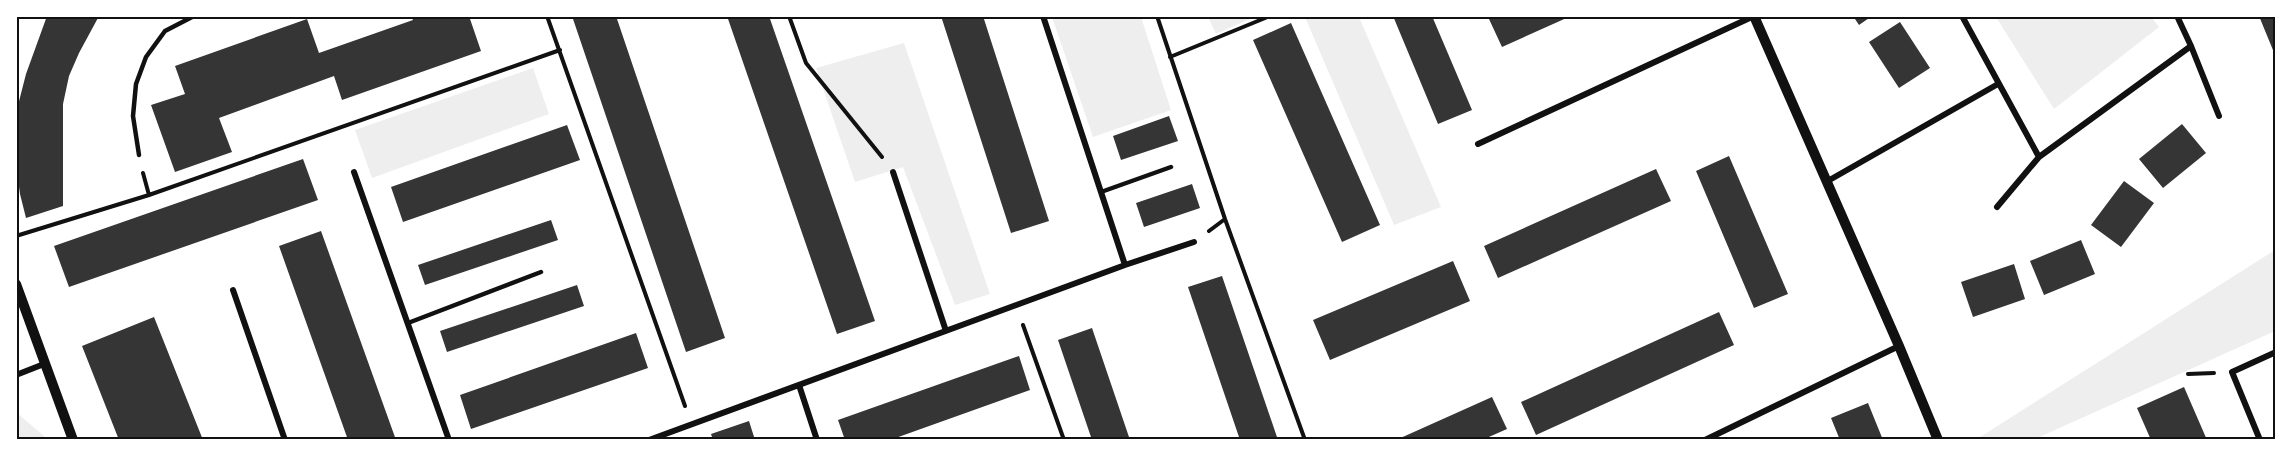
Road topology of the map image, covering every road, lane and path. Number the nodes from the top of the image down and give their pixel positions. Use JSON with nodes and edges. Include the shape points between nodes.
{"nodes":[{"id":1,"x":194,"y":16,"type":"edge"},
{"id":2,"x":547,"y":16,"type":"edge"},
{"id":3,"x":789,"y":16,"type":"edge"},
{"id":4,"x":1042,"y":16,"type":"edge"},
{"id":5,"x":1157,"y":16,"type":"edge"},
{"id":6,"x":1270,"y":16,"type":"edge"},
{"id":7,"x":1754,"y":16,"type":"edge"},
{"id":8,"x":1962,"y":16,"type":"edge"},
{"id":9,"x":2177,"y":16,"type":"edge"},
{"id":10,"x":2191,"y":46,"type":"junction"},
{"id":11,"x":560,"y":50,"type":"junction"},
{"id":12,"x":1170,"y":57,"type":"junction"},
{"id":13,"x":1998,"y":84,"type":"junction"},
{"id":14,"x":2219,"y":116,"type":"dead end"},
{"id":15,"x":1478,"y":144,"type":"dead end"},
{"id":16,"x":139,"y":155,"type":"dead end"},
{"id":17,"x":2039,"y":157,"type":"junction"},
{"id":18,"x":1171,"y":167,"type":"dead end"},
{"id":19,"x":354,"y":172,"type":"dead end"},
{"id":20,"x":893,"y":172,"type":"joint"},
{"id":21,"x":1826,"y":182,"type":"junction"},
{"id":22,"x":1101,"y":192,"type":"junction"},
{"id":23,"x":1997,"y":207,"type":"dead end"},
{"id":24,"x":16,"y":236,"type":"edge"},
{"id":25,"x":1194,"y":242,"type":"dead end"},
{"id":26,"x":1125,"y":264,"type":"junction"},
{"id":27,"x":541,"y":272,"type":"dead end"},
{"id":28,"x":16,"y":284,"type":"edge"},
{"id":29,"x":233,"y":290,"type":"dead end"},
{"id":30,"x":1016,"y":306,"type":"junction"},
{"id":31,"x":408,"y":323,"type":"junction"},
{"id":32,"x":946,"y":332,"type":"junction"},
{"id":33,"x":1899,"y":346,"type":"junction"},
{"id":34,"x":2276,"y":352,"type":"edge"},
{"id":35,"x":44,"y":364,"type":"junction"},
{"id":36,"x":16,"y":375,"type":"edge"},
{"id":37,"x":799,"y":385,"type":"junction"},
{"id":38,"x":692,"y":424,"type":"junction"},
{"id":39,"x":73,"y":440,"type":"edge"},
{"id":40,"x":285,"y":440,"type":"edge"},
{"id":41,"x":449,"y":440,"type":"edge"},
{"id":42,"x":649,"y":440,"type":"edge"},
{"id":43,"x":817,"y":440,"type":"edge"},
{"id":44,"x":1064,"y":440,"type":"edge"},
{"id":45,"x":1305,"y":440,"type":"edge"},
{"id":46,"x":1705,"y":440,"type":"edge"},
{"id":47,"x":1938,"y":440,"type":"edge"},
{"id":48,"x":2260,"y":440,"type":"edge"}],
"edges":[{"from":1,"to":16,"type":"lane","via":[[165,31],[146,57],[136,84],[133,116]]},
{"from":2,"to":11,"type":"path"},
{"from":3,"to":20,"type":"path","via":[[806,63]]},
{"from":4,"to":22,"type":"street"},
{"from":5,"to":12,"type":"path"},
{"from":6,"to":12,"type":"path"},
{"from":7,"to":15,"type":"street"},
{"from":7,"to":21,"type":"street"},
{"from":8,"to":13,"type":"street"},
{"from":9,"to":10,"type":"street"},
{"from":10,"to":14,"type":"street"},
{"from":10,"to":17,"type":"street"},
{"from":11,"to":24,"type":"path","via":[[149,195]]},
{"from":11,"to":38,"type":"path"},
{"from":12,"to":45,"type":"path"},
{"from":13,"to":17,"type":"street"},
{"from":13,"to":21,"type":"street"},
{"from":17,"to":23,"type":"street"},
{"from":18,"to":22,"type":"lane"},
{"from":19,"to":31,"type":"street"},
{"from":20,"to":32,"type":"street"},
{"from":21,"to":33,"type":"street"},
{"from":22,"to":26,"type":"street"},
{"from":25,"to":26,"type":"street"},
{"from":26,"to":30,"type":"street"},
{"from":27,"to":31,"type":"lane"},
{"from":28,"to":35,"type":"street"},
{"from":29,"to":40,"type":"street"},
{"from":30,"to":32,"type":"street"},
{"from":30,"to":44,"type":"path"},
{"from":31,"to":41,"type":"street"},
{"from":32,"to":37,"type":"street"},
{"from":33,"to":46,"type":"street"},
{"from":33,"to":47,"type":"street"},
{"from":34,"to":48,"type":"street","via":[[2232,372]]},
{"from":35,"to":36,"type":"street"},
{"from":35,"to":39,"type":"street"},
{"from":37,"to":38,"type":"street"},
{"from":37,"to":43,"type":"street"},
{"from":38,"to":42,"type":"street"}]}
